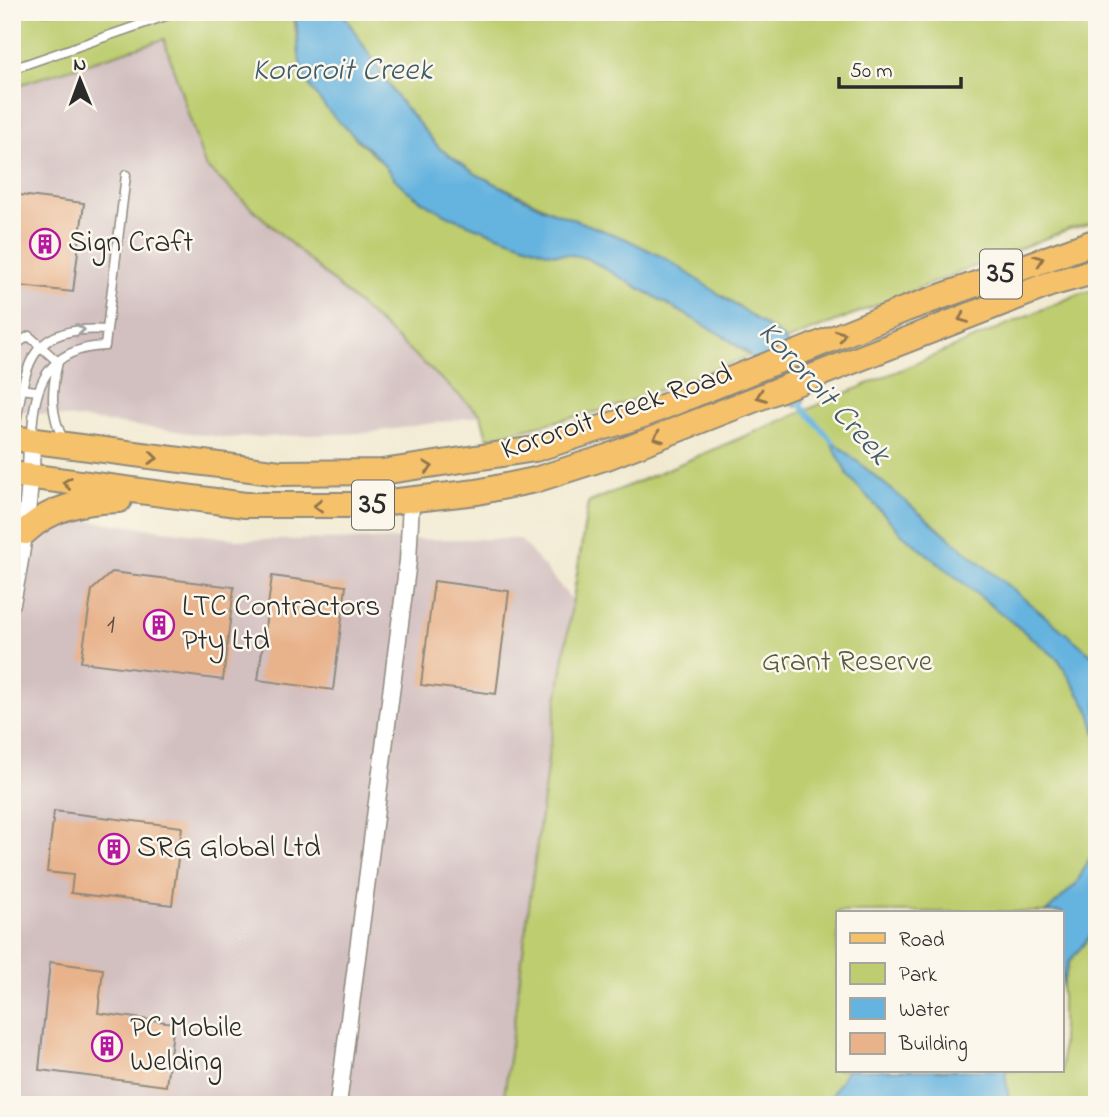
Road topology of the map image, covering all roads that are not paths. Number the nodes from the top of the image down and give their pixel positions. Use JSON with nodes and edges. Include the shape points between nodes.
{"nodes":[{"id":1,"x":177,"y":12,"type":"edge"},
{"id":2,"x":12,"y":69,"type":"edge"},
{"id":3,"x":126,"y":175,"type":"dead end"},
{"id":4,"x":1097,"y":241,"type":"edge"},
{"id":5,"x":1097,"y":271,"type":"edge"},
{"id":6,"x":107,"y":330,"type":"junction"},
{"id":7,"x":41,"y":344,"type":"junction"},
{"id":8,"x":12,"y":347,"type":"edge"},
{"id":9,"x":58,"y":362,"type":"junction"},
{"id":10,"x":12,"y":388,"type":"edge"},
{"id":11,"x":22,"y":390,"type":"junction"},
{"id":12,"x":37,"y":391,"type":"junction"},
{"id":13,"x":17,"y":440,"type":"edge"},
{"id":14,"x":67,"y":446,"type":"junction"},
{"id":15,"x":22,"y":476,"type":"edge"},
{"id":16,"x":183,"y":498,"type":"junction"},
{"id":17,"x":411,"y":502,"type":"junction"},
{"id":18,"x":24,"y":532,"type":"junction"},
{"id":19,"x":12,"y":603,"type":"edge"},
{"id":20,"x":338,"y":1105,"type":"edge"}],
"edges":[{"from":1,"to":2,"type":"lane"},
{"from":3,"to":6,"type":"lane"},
{"from":14,"to":4,"type":"main road","name":"Kororoit Creek Road","number":"35","one_way":true,"via":[[280,473],[382,472],[535,449],[643,415],[906,309]]},
{"from":5,"to":17,"type":"main road","name":"Kororoit Creek Road","number":"35","one_way":true,"via":[[1050,284],[607,457],[535,480]]},
{"from":7,"to":6,"type":"lane","one_way":true,"via":[[71,330]]},
{"from":6,"to":9,"type":"lane","via":[[105,346],[87,346]]},
{"from":7,"to":8,"type":"lane","via":[[29,336]]},
{"from":7,"to":9,"type":"lane"},
{"from":7,"to":11,"type":"lane"},
{"from":9,"to":12,"type":"lane","via":[[47,370]]},
{"from":9,"to":14,"type":"lane","via":[[53,412]]},
{"from":10,"to":11,"type":"lane"},
{"from":11,"to":12,"type":"lane"},
{"from":11,"to":13,"type":"lane"},
{"from":12,"to":13,"type":"lane"},
{"from":13,"to":14,"type":"main road","name":"Kororoit Creek Road","number":"35"},
{"from":13,"to":15,"type":"street"},
{"from":16,"to":15,"type":"main road","name":"Kororoit Creek Road","number":"35","one_way":true},
{"from":15,"to":18,"type":"street"},
{"from":17,"to":16,"type":"main road","name":"Kororoit Creek Road","number":"35","one_way":true,"via":[[281,506]]},
{"from":16,"to":18,"type":"main road","via":[[83,503],[51,512]]},
{"from":17,"to":20,"type":"street","via":[[408,561]]},
{"from":18,"to":19,"type":"street"}]}
